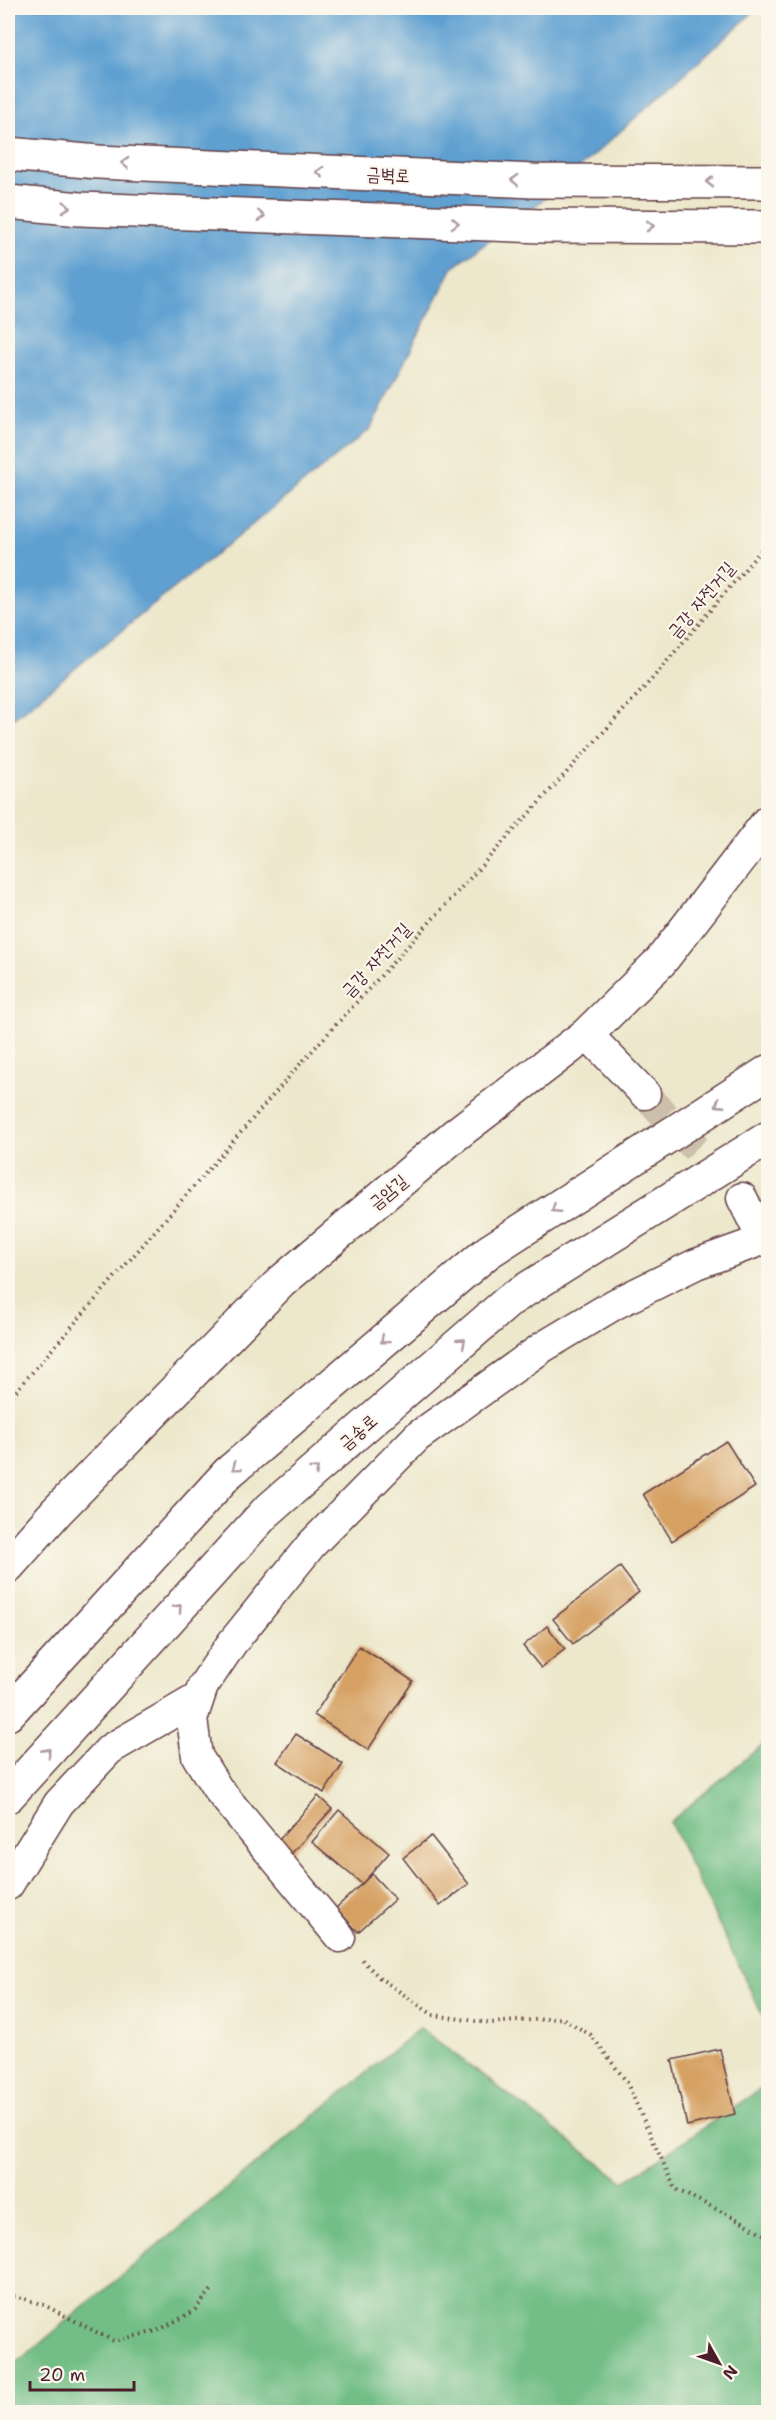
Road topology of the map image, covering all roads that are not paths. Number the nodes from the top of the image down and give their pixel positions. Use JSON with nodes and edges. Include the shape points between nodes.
{"nodes":[{"id":1,"x":8,"y":154,"type":"edge"},
{"id":2,"x":768,"y":182,"type":"edge"},
{"id":3,"x":8,"y":202,"type":"edge"},
{"id":4,"x":768,"y":227,"type":"edge"},
{"id":5,"x":768,"y":822,"type":"edge"},
{"id":6,"x":587,"y":1034,"type":"junction"},
{"id":7,"x":768,"y":1072,"type":"edge"},
{"id":8,"x":645,"y":1094,"type":"tunnel mouth"},
{"id":9,"x":768,"y":1138,"type":"edge"},
{"id":10,"x":742,"y":1198,"type":"tunnel mouth"},
{"id":11,"x":766,"y":1239,"type":"edge"},
{"id":12,"x":8,"y":1566,"type":"edge"},
{"id":13,"x":198,"y":1698,"type":"junction"},
{"id":14,"x":8,"y":1714,"type":"edge"},
{"id":15,"x":8,"y":1796,"type":"edge"},
{"id":16,"x":8,"y":1885,"type":"edge"},
{"id":17,"x":340,"y":1937,"type":"road end"}],
"edges":[{"from":2,"to":1,"type":"main road","name":"금벽로","one_way":true,"via":[[533,181],[98,162]]},
{"from":3,"to":4,"type":"main road","one_way":true,"via":[[80,209],[542,226]]},
{"from":5,"to":6,"type":"main road","name":"금암길","via":[[661,961]]},
{"from":6,"to":8,"type":"street"},
{"from":6,"to":12,"type":"main road","name":"금암길","via":[[455,1135],[281,1282]]},
{"from":7,"to":14,"type":"main road","one_way":true,"via":[[488,1252],[228,1473]]},
{"from":15,"to":9,"type":"main road","name":"금송로","one_way":true,"via":[[266,1513],[493,1314]]},
{"from":10,"to":11,"type":"street"},
{"from":11,"to":13,"type":"street","via":[[696,1264],[615,1304],[543,1347],[417,1437],[312,1545],[232,1643]]},
{"from":13,"to":16,"type":"street","via":[[110,1749],[59,1803]]},
{"from":13,"to":17,"type":"street","via":[[192,1719],[196,1756],[217,1788]]}]}
